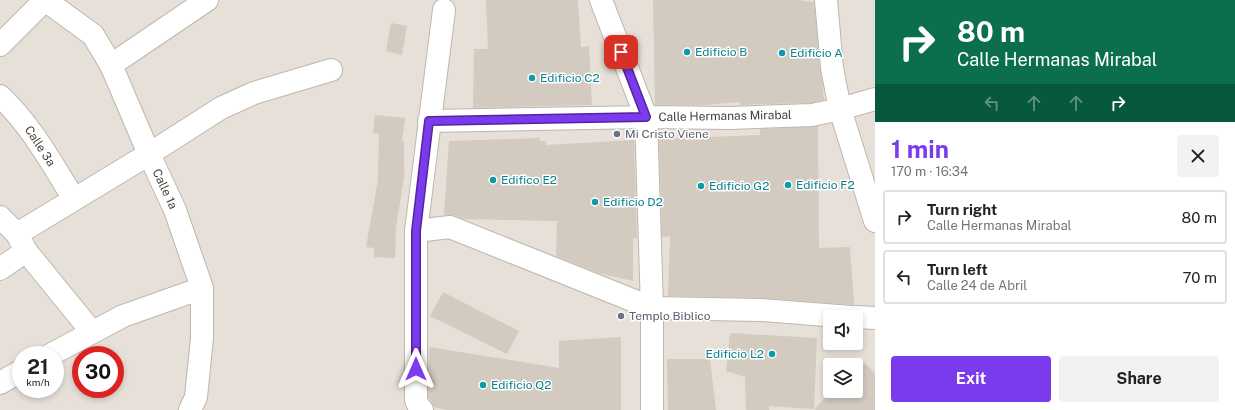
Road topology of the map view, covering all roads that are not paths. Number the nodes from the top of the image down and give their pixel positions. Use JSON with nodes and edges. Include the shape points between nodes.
{"nodes":[{"id":1,"x":45,"y":0,"type":"edge"},
{"id":2,"x":206,"y":0,"type":"edge"},
{"id":3,"x":601,"y":0,"type":"edge"},
{"id":4,"x":826,"y":0,"type":"edge"},
{"id":5,"x":444,"y":10,"type":"dead end"},
{"id":6,"x":0,"y":45,"type":"edge"},
{"id":7,"x":111,"y":65,"type":"junction"},
{"id":8,"x":331,"y":70,"type":"dead end"},
{"id":9,"x":0,"y":96,"type":"edge"},
{"id":10,"x":875,"y":99,"type":"edge"},
{"id":11,"x":840,"y":110,"type":"junction"},
{"id":12,"x":646,"y":117,"type":"junction"},
{"id":13,"x":429,"y":121,"type":"junction"},
{"id":14,"x":149,"y":154,"type":"junction"},
{"id":15,"x":74,"y":199,"type":"junction"},
{"id":16,"x":0,"y":217,"type":"edge"},
{"id":17,"x":875,"y":221,"type":"edge"},
{"id":18,"x":416,"y":231,"type":"junction"},
{"id":19,"x":21,"y":242,"type":"junction"},
{"id":20,"x":0,"y":269,"type":"edge"},
{"id":21,"x":202,"y":288,"type":"junction"},
{"id":22,"x":652,"y":308,"type":"junction"},
{"id":23,"x":823,"y":315,"type":"edge"},
{"id":24,"x":863,"y":317,"type":"edge"},
{"id":25,"x":875,"y":318,"type":"edge"},
{"id":26,"x":92,"y":332,"type":"junction"},
{"id":27,"x":64,"y":347,"type":"edge"},
{"id":28,"x":12,"y":376,"type":"edge"},
{"id":29,"x":0,"y":383,"type":"edge"},
{"id":30,"x":190,"y":410,"type":"edge"},
{"id":31,"x":422,"y":410,"type":"edge"},
{"id":32,"x":652,"y":410,"type":"edge"}],
"edges":[{"from":1,"to":6,"type":"street"},
{"from":1,"to":7,"type":"street","name":"Calle 1a","via":[[93,35]]},
{"from":2,"to":7,"type":"street"},
{"from":3,"to":12,"type":"street"},
{"from":4,"to":11,"type":"street","via":[[832,68]]},
{"from":5,"to":13,"type":"street"},
{"from":7,"to":14,"type":"street","name":"Calle 1a"},
{"from":8,"to":14,"type":"street","via":[[254,93],[234,102]]},
{"from":9,"to":15,"type":"street","name":"Calle 3a","via":[[28,127]]},
{"from":10,"to":11,"type":"street","name":"Calle Hermanas Mirabal"},
{"from":11,"to":12,"type":"street","name":"Calle Hermanas Mirabal","via":[[730,118]]},
{"from":11,"to":17,"type":"street"},
{"from":12,"to":13,"type":"street","name":"Calle Hermanas Mirabal"},
{"from":12,"to":22,"type":"street"},
{"from":13,"to":18,"type":"street"},
{"from":14,"to":15,"type":"street"},
{"from":14,"to":21,"type":"street","name":"Calle 1a","via":[[175,210]]},
{"from":15,"to":19,"type":"street"},
{"from":16,"to":19,"type":"street"},
{"from":18,"to":22,"type":"street","via":[[450,227]]},
{"from":18,"to":31,"type":"street","via":[[416,400]]},
{"from":19,"to":20,"type":"street"},
{"from":19,"to":26,"type":"street"},
{"from":21,"to":26,"type":"street","via":[[123,316]]},
{"from":21,"to":30,"type":"street","name":"Calle 1a","via":[[202,338],[196,397]]},
{"from":22,"to":23,"type":"street","via":[[761,310]]},
{"from":22,"to":32,"type":"street"},
{"from":24,"to":25,"type":"street"},
{"from":26,"to":27,"type":"street"},
{"from":28,"to":29,"type":"street"}]}
